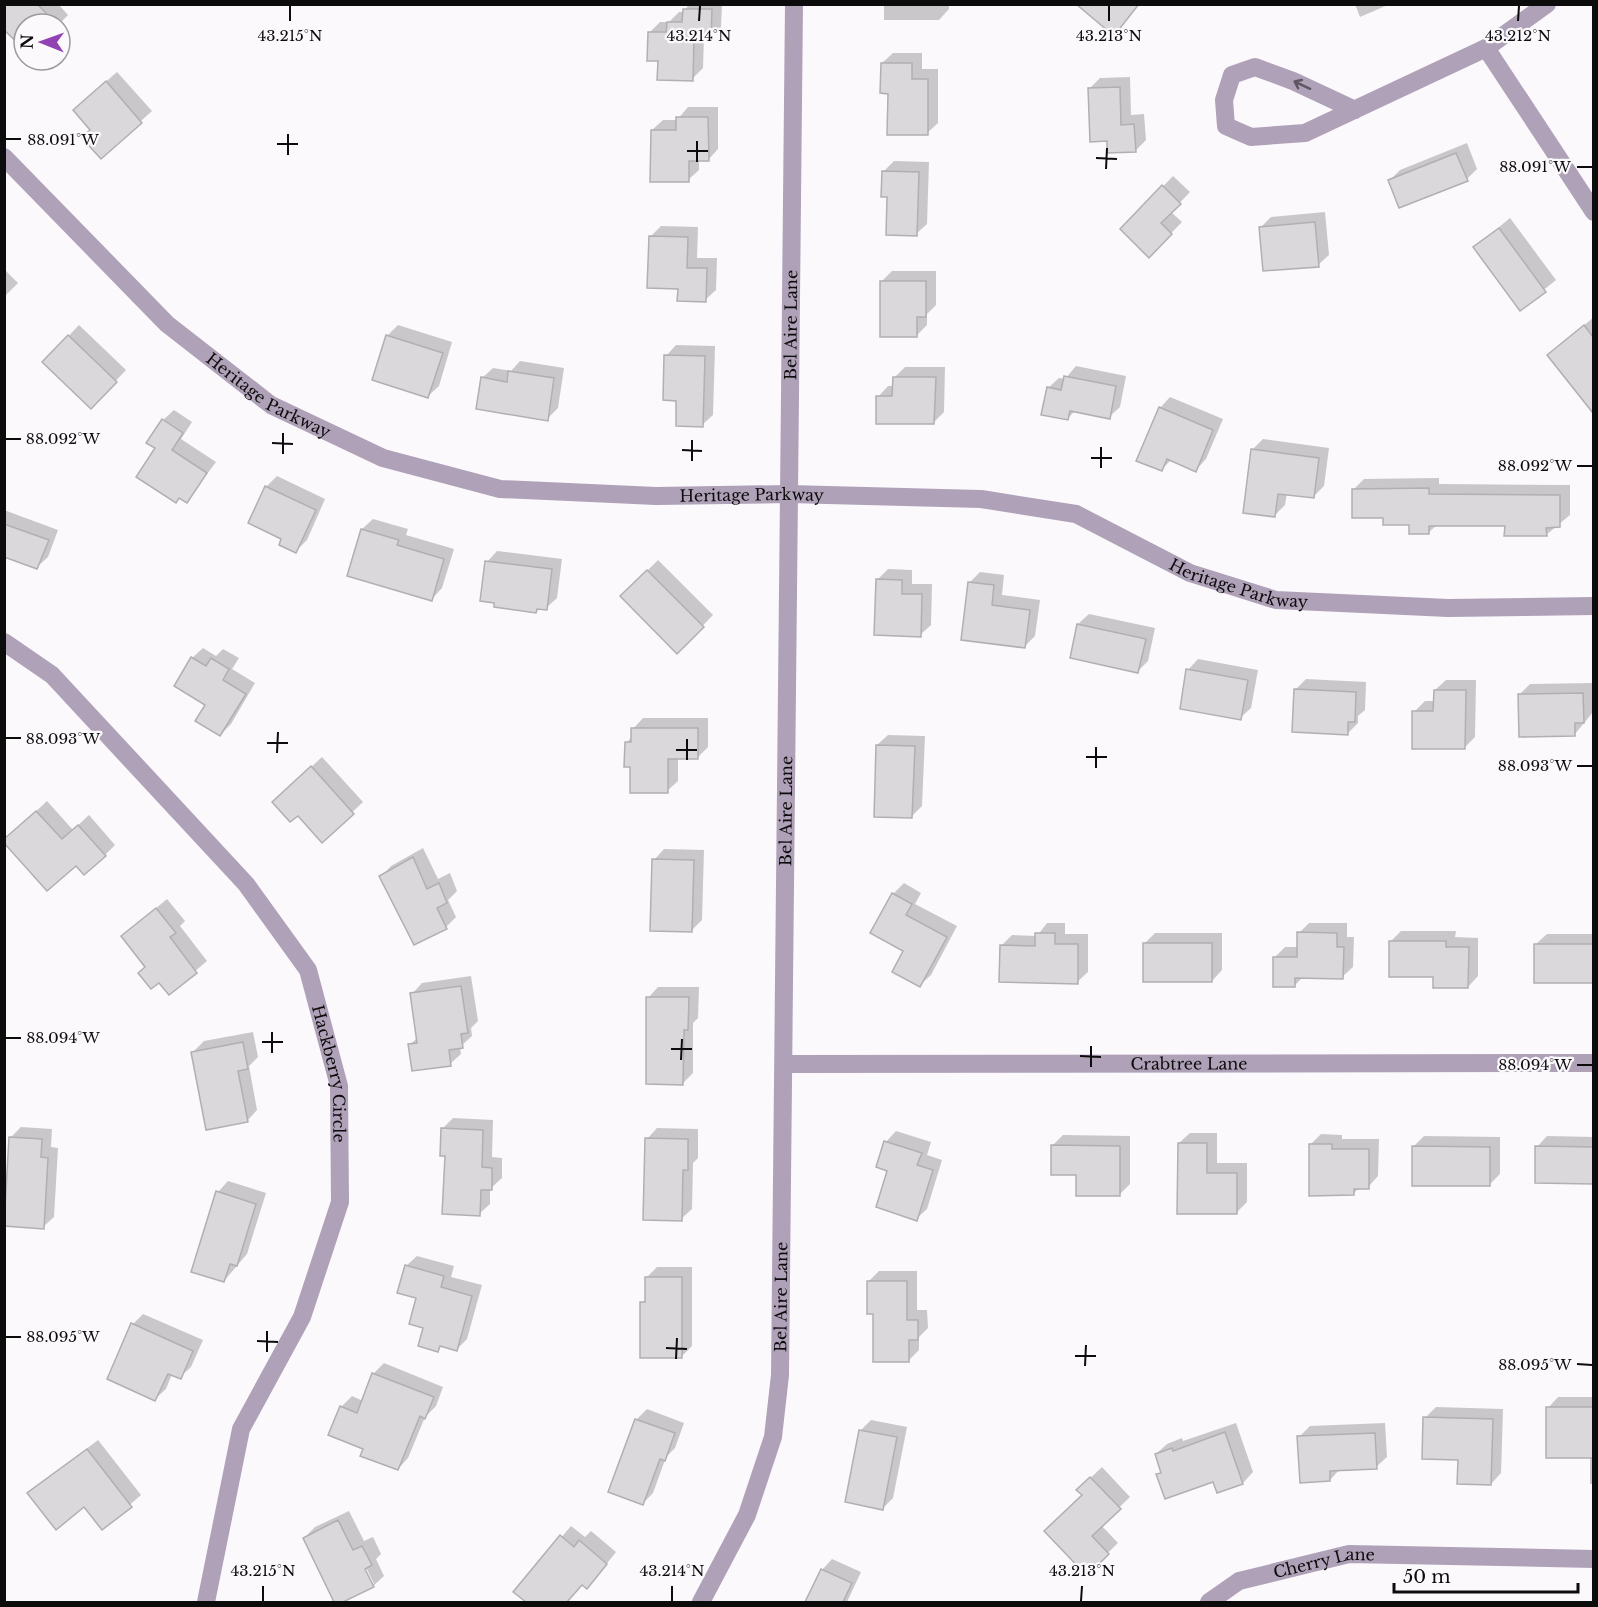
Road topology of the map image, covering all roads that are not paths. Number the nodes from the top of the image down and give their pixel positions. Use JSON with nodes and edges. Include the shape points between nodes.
{"nodes":[{"id":1,"x":794,"y":4,"type":"edge"},
{"id":2,"x":1547,"y":4,"type":"edge"},
{"id":3,"x":1486,"y":48,"type":"junction"},
{"id":4,"x":1355,"y":110,"type":"junction"},
{"id":5,"x":4,"y":157,"type":"edge"},
{"id":6,"x":1593,"y":212,"type":"edge"},
{"id":7,"x":789,"y":494,"type":"junction"},
{"id":8,"x":1593,"y":606,"type":"edge"},
{"id":9,"x":4,"y":642,"type":"edge"},
{"id":10,"x":1593,"y":1063,"type":"edge"},
{"id":11,"x":784,"y":1064,"type":"junction"},
{"id":12,"x":1593,"y":1559,"type":"edge"},
{"id":13,"x":206,"y":1602,"type":"edge"},
{"id":14,"x":701,"y":1602,"type":"edge"},
{"id":15,"x":1209,"y":1602,"type":"edge"}],
"edges":[{"from":1,"to":7,"type":"street","name":"Bel Aire Lane"},
{"from":2,"to":3,"type":"street"},
{"from":3,"to":4,"type":"street"},
{"from":3,"to":6,"type":"street"},
{"from":4,"to":4,"type":"street","one_way":true,"via":[[1255,67],[1232,75],[1224,100],[1226,126],[1251,137],[1305,133]]},
{"from":5,"to":7,"type":"street","name":"Heritage Parkway","via":[[167,324],[271,405],[383,458],[500,489],[656,496]]},
{"from":7,"to":8,"type":"street","name":"Heritage Parkway","via":[[981,499],[1076,514],[1190,573],[1276,600],[1448,608]]},
{"from":7,"to":11,"type":"street","name":"Bel Aire Lane"},
{"from":9,"to":13,"type":"street","name":"Hackberry Circle","via":[[52,675],[246,884],[308,970],[339,1086],[340,1202],[302,1317],[241,1429]]},
{"from":10,"to":11,"type":"street","name":"Crabtree Lane"},
{"from":11,"to":14,"type":"street","name":"Bel Aire Lane","via":[[780,1375],[773,1437],[747,1515]]},
{"from":12,"to":15,"type":"street","name":"Cherry Lane","via":[[1349,1554],[1239,1581]]}]}
